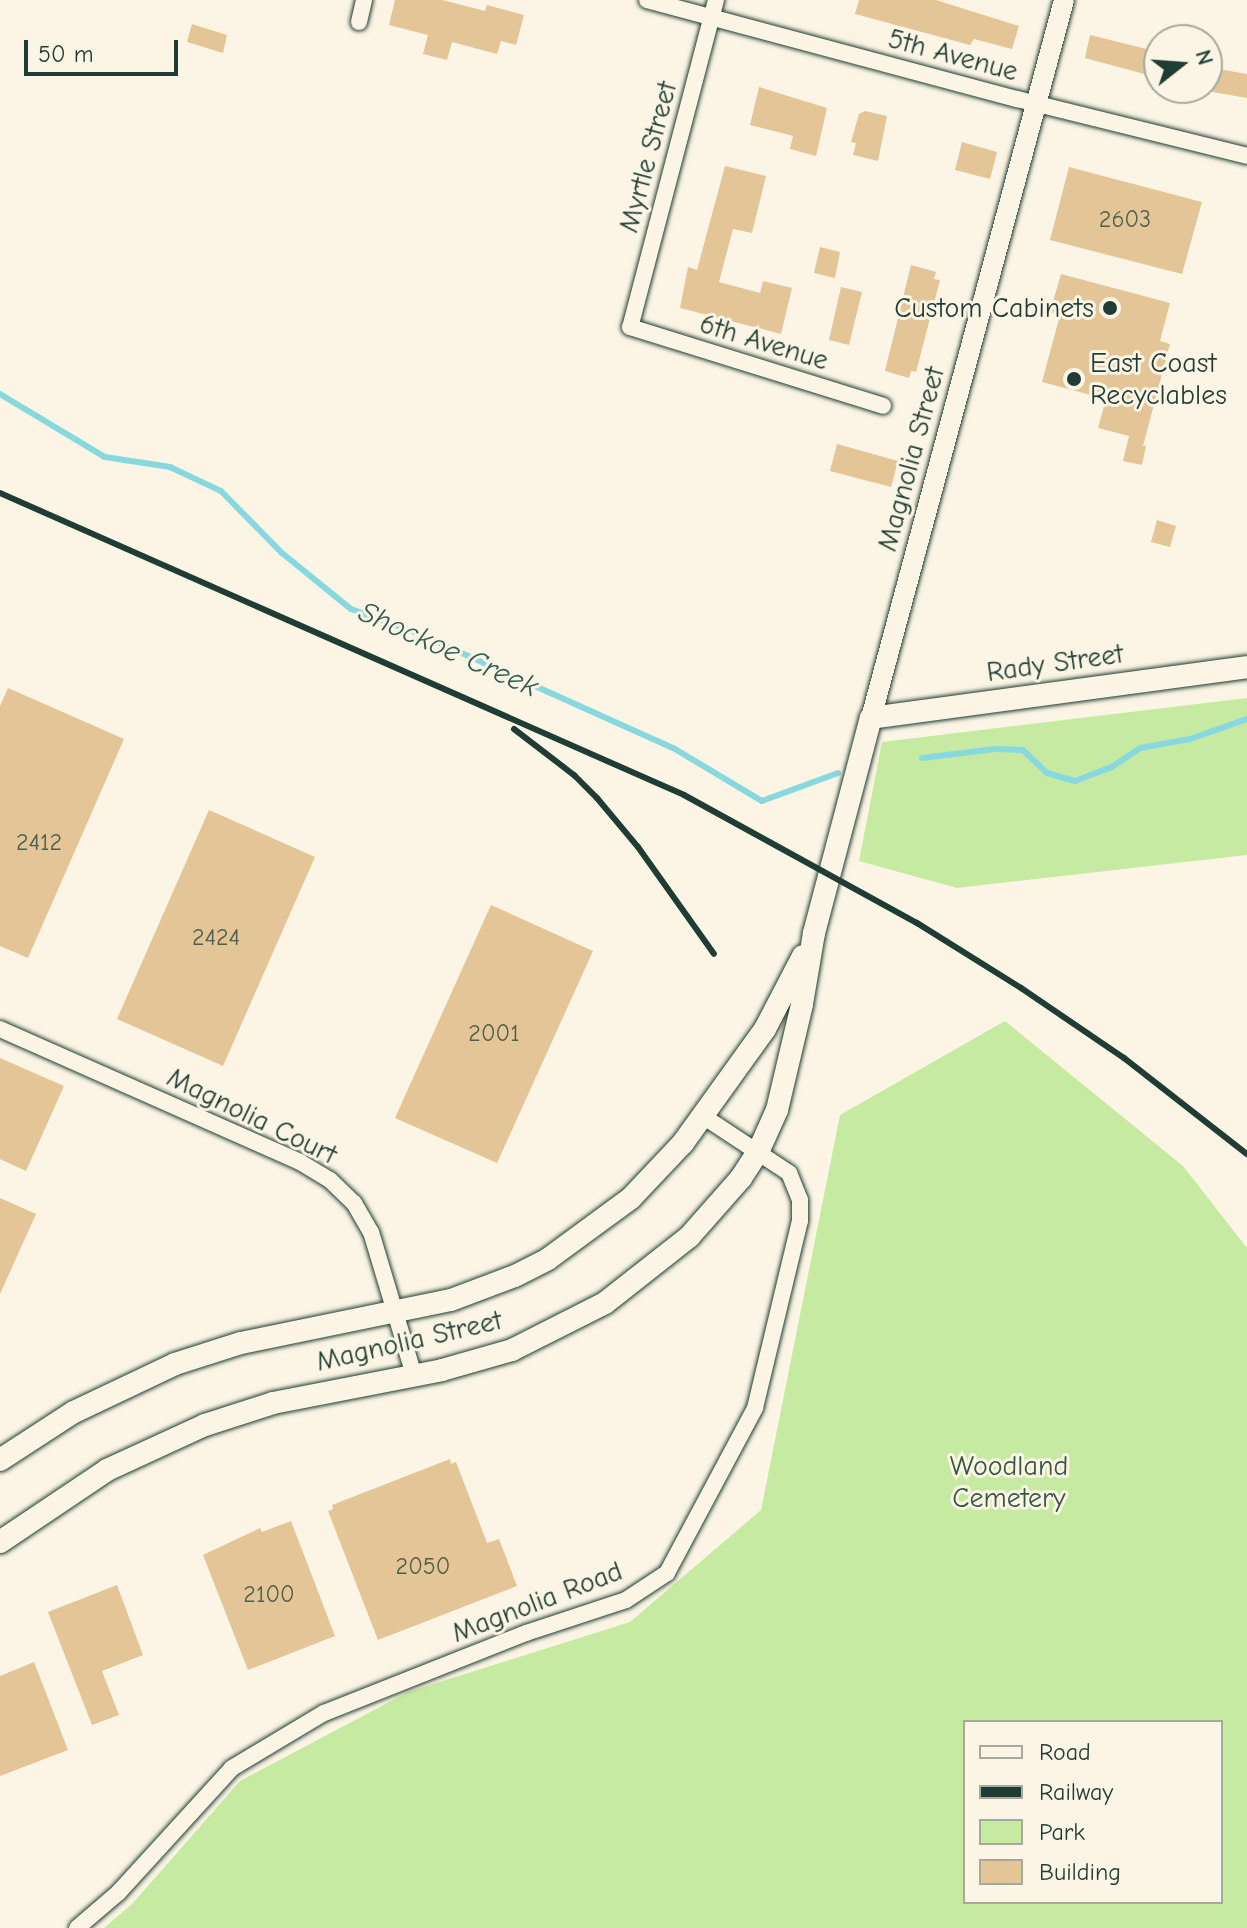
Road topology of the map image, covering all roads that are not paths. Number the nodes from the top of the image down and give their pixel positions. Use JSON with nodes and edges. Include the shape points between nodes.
{"nodes":[{"id":1,"x":364,"y":0,"type":"edge"},
{"id":2,"x":647,"y":0,"type":"edge"},
{"id":3,"x":716,"y":0,"type":"edge"},
{"id":4,"x":1064,"y":0,"type":"edge"},
{"id":5,"x":712,"y":17,"type":"junction"},
{"id":6,"x":359,"y":22,"type":"dead end"},
{"id":7,"x":1036,"y":105,"type":"junction"},
{"id":8,"x":1247,"y":156,"type":"edge"},
{"id":9,"x":630,"y":327,"type":"joint"},
{"id":10,"x":883,"y":406,"type":"dead end"},
{"id":11,"x":1247,"y":667,"type":"edge"},
{"id":12,"x":871,"y":718,"type":"junction"},
{"id":13,"x":814,"y":933,"type":"junction"},
{"id":14,"x":0,"y":1029,"type":"edge"},
{"id":15,"x":703,"y":1116,"type":"junction"},
{"id":16,"x":759,"y":1150,"type":"junction"},
{"id":17,"x":397,"y":1313,"type":"junction"},
{"id":18,"x":414,"y":1375,"type":"junction"},
{"id":19,"x":0,"y":1460,"type":"edge"},
{"id":20,"x":0,"y":1542,"type":"edge"},
{"id":21,"x":77,"y":1928,"type":"edge"}],
"edges":[{"from":1,"to":6,"type":"street"},
{"from":2,"to":5,"type":"street","name":"5th Avenue"},
{"from":3,"to":5,"type":"street","name":"Myrtle Street"},
{"from":4,"to":7,"type":"street","name":"Magnolia Street"},
{"from":5,"to":7,"type":"street","name":"5th Avenue"},
{"from":5,"to":9,"type":"street","name":"Myrtle Street"},
{"from":7,"to":8,"type":"street","name":"5th Avenue"},
{"from":7,"to":12,"type":"street","name":"Magnolia Street"},
{"from":9,"to":10,"type":"street","name":"6th Avenue"},
{"from":11,"to":12,"type":"main road","name":"Rady Street"},
{"from":12,"to":13,"type":"main road","name":"Magnolia Street"},
{"from":13,"to":15,"type":"main road","name":"Magnolia Street","via":[[780,1004]]},
{"from":13,"to":16,"type":"main road","name":"Magnolia Street","via":[[777,1110]]},
{"from":14,"to":17,"type":"street","name":"Magnolia Court","via":[[330,1180],[354,1203],[371,1232]]},
{"from":15,"to":16,"type":"street","name":"Magnolia Road"},
{"from":15,"to":17,"type":"main road","name":"Magnolia Street","via":[[631,1198],[576,1241],[484,1289]]},
{"from":16,"to":18,"type":"main road","name":"Magnolia Street","via":[[689,1237],[605,1303],[512,1350]]},
{"from":16,"to":21,"type":"street","name":"Magnolia Road","via":[[782,1165],[794,1182],[800,1210],[795,1246],[755,1408],[667,1573],[626,1600],[526,1633],[324,1713],[258,1752],[232,1768],[118,1893]]},
{"from":17,"to":18,"type":"street","name":"Magnolia Court"},
{"from":17,"to":19,"type":"main road","name":"Magnolia Street","via":[[266,1337],[175,1364],[74,1412]]},
{"from":18,"to":20,"type":"main road","name":"Magnolia Street","via":[[306,1395],[205,1425],[107,1470]]}]}
